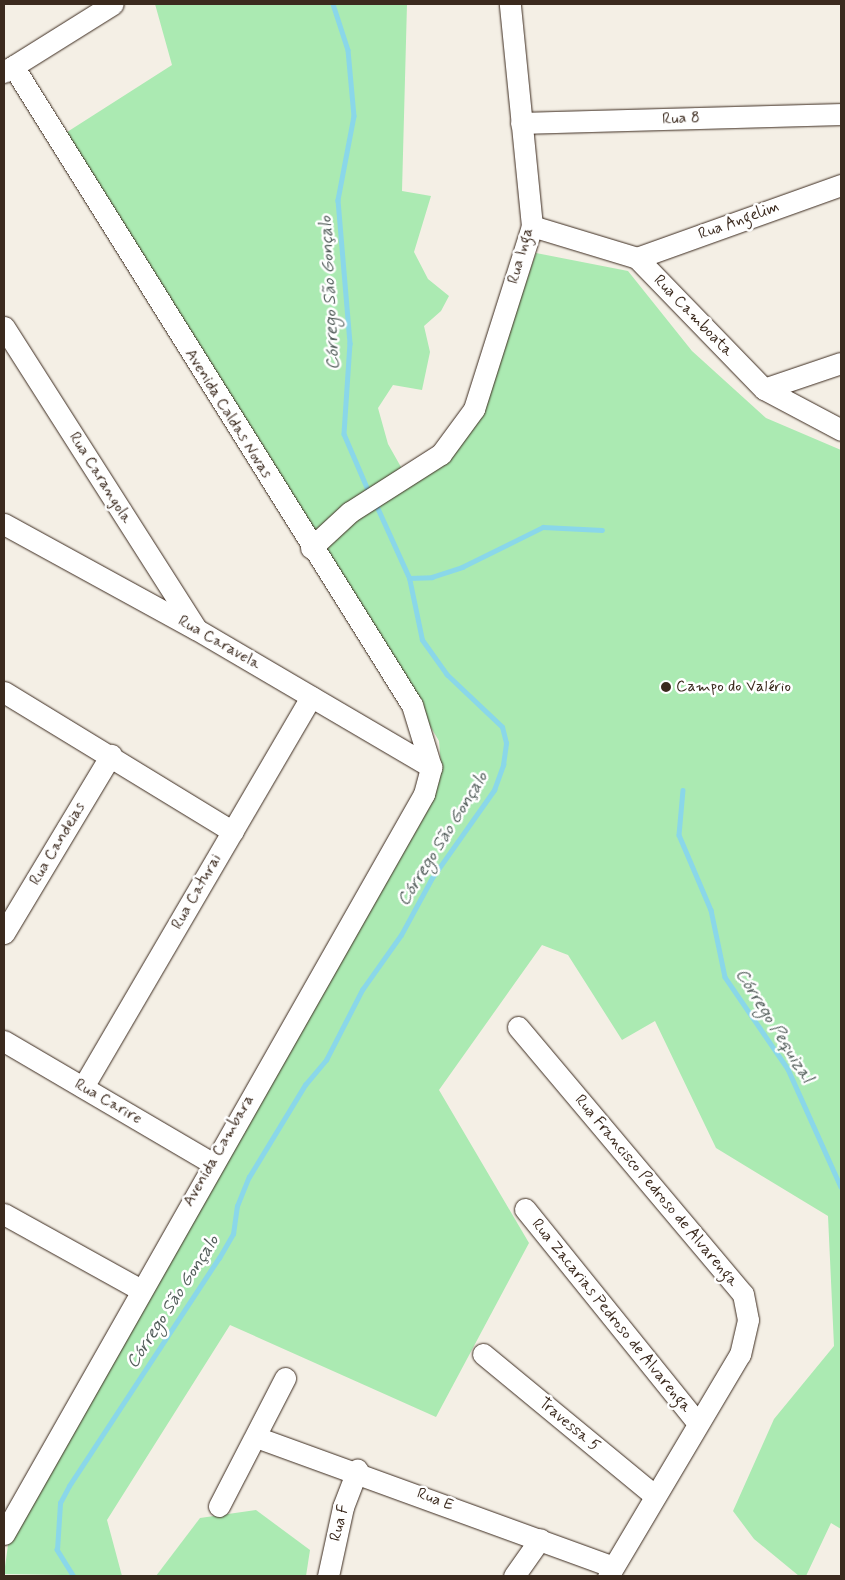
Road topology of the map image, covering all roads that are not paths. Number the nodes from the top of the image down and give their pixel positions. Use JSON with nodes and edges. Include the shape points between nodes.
{"nodes":[{"id":1,"x":113,"y":4,"type":"edge"},
{"id":2,"x":510,"y":4,"type":"edge"},
{"id":3,"x":8,"y":69,"type":"edge"},
{"id":4,"x":841,"y":114,"type":"edge"},
{"id":5,"x":520,"y":123,"type":"junction"},
{"id":6,"x":841,"y":185,"type":"edge"},
{"id":7,"x":532,"y":226,"type":"junction"},
{"id":8,"x":637,"y":258,"type":"junction"},
{"id":9,"x":4,"y":327,"type":"edge"},
{"id":10,"x":841,"y":363,"type":"edge"},
{"id":11,"x":764,"y":389,"type":"junction"},
{"id":12,"x":841,"y":430,"type":"edge"},
{"id":13,"x":4,"y":524,"type":"edge"},
{"id":14,"x":310,"y":548,"type":"junction"},
{"id":15,"x":196,"y":629,"type":"junction"},
{"id":16,"x":4,"y":692,"type":"edge"},
{"id":17,"x":311,"y":697,"type":"junction"},
{"id":18,"x":112,"y":754,"type":"junction"},
{"id":19,"x":431,"y":767,"type":"junction"},
{"id":20,"x":232,"y":832,"type":"junction"},
{"id":21,"x":4,"y":933,"type":"edge"},
{"id":22,"x":518,"y":1027,"type":"dead end"},
{"id":23,"x":4,"y":1041,"type":"edge"},
{"id":24,"x":84,"y":1087,"type":"junction"},
{"id":25,"x":212,"y":1163,"type":"junction"},
{"id":26,"x":525,"y":1209,"type":"dead end"},
{"id":27,"x":4,"y":1214,"type":"edge"},
{"id":28,"x":141,"y":1290,"type":"junction"},
{"id":29,"x":484,"y":1354,"type":"dead end"},
{"id":30,"x":285,"y":1378,"type":"dead end"},
{"id":31,"x":697,"y":1422,"type":"junction"},
{"id":32,"x":256,"y":1437,"type":"junction"},
{"id":33,"x":357,"y":1470,"type":"junction"},
{"id":34,"x":655,"y":1496,"type":"junction"},
{"id":35,"x":219,"y":1506,"type":"dead end"},
{"id":36,"x":4,"y":1534,"type":"edge"},
{"id":37,"x":540,"y":1539,"type":"junction"},
{"id":38,"x":610,"y":1572,"type":"edge"},
{"id":39,"x":328,"y":1576,"type":"edge"},
{"id":40,"x":514,"y":1576,"type":"edge"}],
"edges":[{"from":1,"to":3,"type":"street"},
{"from":2,"to":5,"type":"street","name":"Rua Inga"},
{"from":3,"to":14,"type":"street","name":"Avenida Caldas Novas"},
{"from":4,"to":5,"type":"street","name":"Rua 8"},
{"from":5,"to":7,"type":"street","name":"Rua Inga"},
{"from":6,"to":8,"type":"street","name":"Rua Angelim"},
{"from":7,"to":8,"type":"street","name":"Rua Camboata"},
{"from":7,"to":14,"type":"street","name":"Rua Inga","via":[[474,409],[441,454],[350,512]]},
{"from":8,"to":11,"type":"street","name":"Rua Camboata"},
{"from":9,"to":15,"type":"street","name":"Rua Carangola"},
{"from":10,"to":11,"type":"street"},
{"from":11,"to":12,"type":"street","name":"Rua Camboata"},
{"from":13,"to":15,"type":"street","name":"Rua Caravela"},
{"from":14,"to":19,"type":"street","name":"Avenida Caldas Novas","via":[[412,705]]},
{"from":15,"to":17,"type":"street","name":"Rua Caravela"},
{"from":16,"to":18,"type":"street"},
{"from":17,"to":19,"type":"street","name":"Rua Caravela"},
{"from":17,"to":20,"type":"street","name":"Rua Caturai"},
{"from":18,"to":20,"type":"street"},
{"from":18,"to":21,"type":"street","name":"Rua Candeias"},
{"from":19,"to":25,"type":"street","name":"Avenida Cambara","via":[[424,794]]},
{"from":20,"to":24,"type":"street","name":"Rua Caturai"},
{"from":22,"to":31,"type":"street","name":"Rua Francisco Pedroso de Alvarenga","via":[[743,1294],[748,1320],[740,1354]]},
{"from":23,"to":24,"type":"street","name":"Rua Carire"},
{"from":24,"to":25,"type":"street","name":"Rua Carire"},
{"from":25,"to":28,"type":"street","name":"Avenida Cambara"},
{"from":26,"to":31,"type":"street","name":"Rua Zacarias Pedroso de Alvarenga"},
{"from":27,"to":28,"type":"street"},
{"from":28,"to":36,"type":"street","name":"Avenida Cambara"},
{"from":29,"to":34,"type":"street","name":"Travessa 5"},
{"from":30,"to":32,"type":"street"},
{"from":31,"to":34,"type":"street","name":"Rua Francisco Pedroso de Alvarenga"},
{"from":32,"to":33,"type":"street","name":"Rua E"},
{"from":32,"to":35,"type":"street"},
{"from":33,"to":37,"type":"street","name":"Rua E"},
{"from":33,"to":39,"type":"street","name":"Rua F","via":[[343,1506]]},
{"from":34,"to":38,"type":"street","name":"Rua Francisco Pedroso de Alvarenga"},
{"from":37,"to":38,"type":"street","name":"Rua E"},
{"from":37,"to":40,"type":"street"}]}
